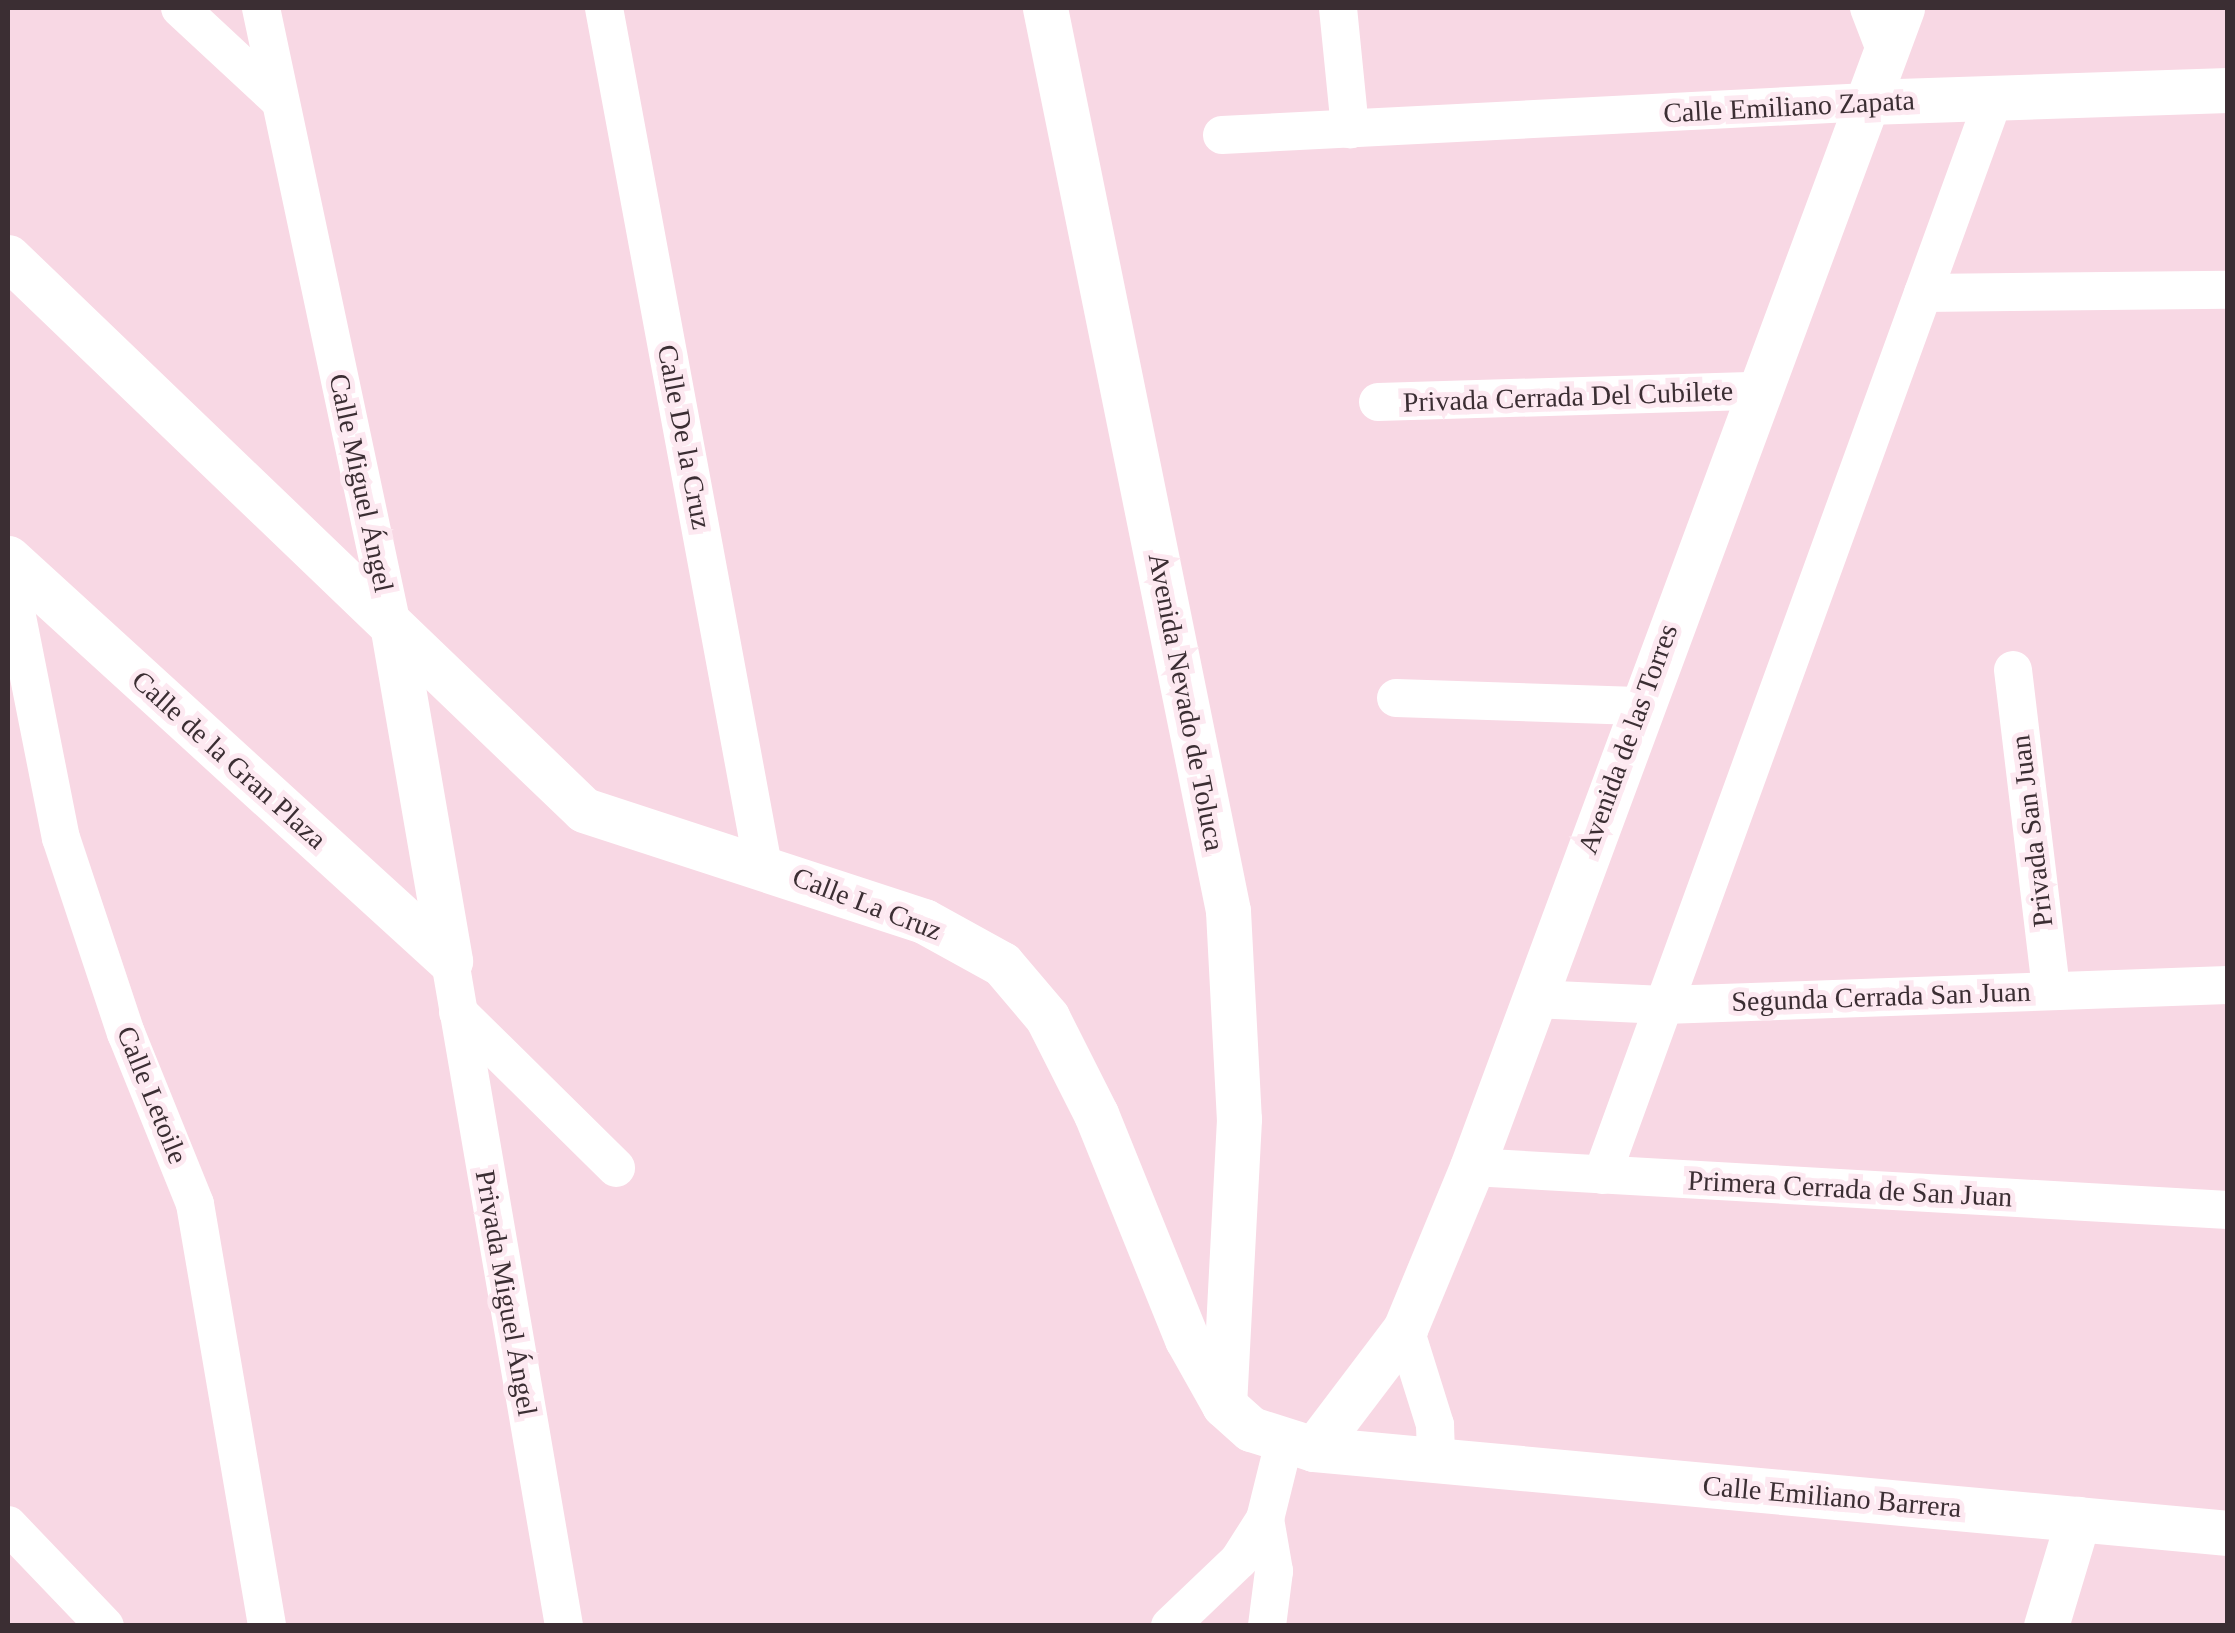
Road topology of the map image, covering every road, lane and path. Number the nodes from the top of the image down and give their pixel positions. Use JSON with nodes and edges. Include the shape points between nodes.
{"nodes":[{"id":1,"x":180,"y":8,"type":"edge"},
{"id":2,"x":260,"y":8,"type":"edge"},
{"id":3,"x":604,"y":8,"type":"edge"},
{"id":4,"x":1045,"y":8,"type":"edge"},
{"id":5,"x":1338,"y":8,"type":"edge"},
{"id":6,"x":1869,"y":8,"type":"edge"},
{"id":7,"x":1902,"y":8,"type":"edge"},
{"id":8,"x":1886,"y":52,"type":"junction"},
{"id":9,"x":2228,"y":90,"type":"edge"},
{"id":10,"x":1994,"y":98,"type":"junction"},
{"id":11,"x":279,"y":100,"type":"junction"},
{"id":12,"x":1868,"y":102,"type":"junction"},
{"id":13,"x":1350,"y":129,"type":"junction"},
{"id":14,"x":1222,"y":136,"type":"dead end"},
{"id":15,"x":8,"y":256,"type":"edge"},
{"id":16,"x":2228,"y":290,"type":"edge"},
{"id":17,"x":1923,"y":293,"type":"junction"},
{"id":18,"x":1758,"y":391,"type":"junction"},
{"id":19,"x":1378,"y":402,"type":"dead end"},
{"id":20,"x":8,"y":558,"type":"edge"},
{"id":21,"x":8,"y":572,"type":"edge"},
{"id":22,"x":393,"y":630,"type":"junction"},
{"id":23,"x":2013,"y":670,"type":"dead end"},
{"id":24,"x":1396,"y":698,"type":"dead end"},
{"id":25,"x":1638,"y":706,"type":"junction"},
{"id":26,"x":764,"y":866,"type":"junction"},
{"id":27,"x":450,"y":961,"type":"junction"},
{"id":28,"x":2228,"y":986,"type":"edge"},
{"id":29,"x":2051,"y":991,"type":"junction"},
{"id":30,"x":1534,"y":999,"type":"junction"},
{"id":31,"x":1664,"y":1005,"type":"junction"},
{"id":32,"x":458,"y":1012,"type":"junction"},
{"id":33,"x":1472,"y":1167,"type":"junction"},
{"id":34,"x":616,"y":1168,"type":"dead end"},
{"id":35,"x":1602,"y":1174,"type":"junction"},
{"id":36,"x":2228,"y":1210,"type":"edge"},
{"id":37,"x":1405,"y":1329,"type":"junction"},
{"id":38,"x":1268,"y":1431,"type":"junction"},
{"id":39,"x":1436,"y":1461,"type":"junction"},
{"id":40,"x":1264,"y":1519,"type":"junction"},
{"id":41,"x":2078,"y":1519,"type":"junction"},
{"id":42,"x":8,"y":1525,"type":"edge"},
{"id":43,"x":2228,"y":1533,"type":"edge"},
{"id":44,"x":105,"y":1626,"type":"edge"},
{"id":45,"x":268,"y":1626,"type":"edge"},
{"id":46,"x":564,"y":1626,"type":"edge"},
{"id":47,"x":1170,"y":1626,"type":"edge"},
{"id":48,"x":1267,"y":1626,"type":"edge"},
{"id":49,"x":2046,"y":1626,"type":"edge"}],
"edges":[{"from":1,"to":11,"type":"street"},
{"from":2,"to":11,"type":"street","name":"Calle Miguel Ángel"},
{"from":3,"to":26,"type":"street","name":"Calle De la Cruz"},
{"from":4,"to":38,"type":"street","name":"Avenida Nevado de Toluca","via":[[1228,911]]},
{"from":5,"to":13,"type":"street"},
{"from":6,"to":8,"type":"street"},
{"from":7,"to":8,"type":"street","name":"Avenida de las Torres"},
{"from":8,"to":12,"type":"street","name":"Avenida de las Torres"},
{"from":9,"to":10,"type":"street","name":"Calle Emiliano Zapata"},
{"from":10,"to":12,"type":"street","name":"Calle Emiliano Zapata"},
{"from":10,"to":17,"type":"street"},
{"from":11,"to":22,"type":"street","name":"Calle Miguel Ángel"},
{"from":12,"to":13,"type":"street","name":"Calle Emiliano Zapata"},
{"from":12,"to":18,"type":"street","name":"Avenida de las Torres"},
{"from":13,"to":14,"type":"street","name":"Calle Emiliano Zapata"},
{"from":15,"to":22,"type":"street"},
{"from":16,"to":17,"type":"street"},
{"from":17,"to":31,"type":"street"},
{"from":18,"to":19,"type":"street","name":"Privada Cerrada Del Cubilete"},
{"from":18,"to":25,"type":"street","name":"Avenida de las Torres"},
{"from":20,"to":27,"type":"street","name":"Calle de la Gran Plaza"},
{"from":21,"to":45,"type":"street","name":"Calle Letoile","via":[[61,838],[126,1033],[195,1204]]},
{"from":22,"to":26,"type":"street","name":"Calle La Cruz","via":[[584,810]]},
{"from":22,"to":27,"type":"street","name":"Calle Miguel Ángel"},
{"from":23,"to":29,"type":"street","name":"Privada San Juan"},
{"from":24,"to":25,"type":"street"},
{"from":25,"to":30,"type":"street","name":"Avenida de las Torres"},
{"from":26,"to":38,"type":"street","name":"Calle La Cruz","via":[[924,921],[1002,964],[1047,1017],[1096,1114],[1187,1339]]},
{"from":27,"to":32,"type":"street","name":"Privada Miguel Ángel"},
{"from":28,"to":29,"type":"street","name":"Segunda Cerrada San Juan"},
{"from":29,"to":31,"type":"street","name":"Segunda Cerrada San Juan"},
{"from":30,"to":31,"type":"street","name":"Segunda Cerrada San Juan"},
{"from":30,"to":33,"type":"street","name":"Avenida de las Torres"},
{"from":31,"to":35,"type":"street"},
{"from":32,"to":34,"type":"street"},
{"from":32,"to":46,"type":"street","name":"Privada Miguel Ángel"},
{"from":33,"to":35,"type":"street","name":"Primera Cerrada de San Juan"},
{"from":33,"to":37,"type":"street","name":"Avenida de las Torres"},
{"from":35,"to":36,"type":"street","name":"Primera Cerrada de San Juan"},
{"from":37,"to":38,"type":"street","name":"Avenida de las Torres"},
{"from":37,"to":39,"type":"street","via":[[1436,1425]]},
{"from":38,"to":39,"type":"street"},
{"from":38,"to":40,"type":"street","name":"Avenida de las Torres"},
{"from":39,"to":41,"type":"street","name":"Calle Emiliano Barrera"},
{"from":40,"to":47,"type":"street","name":"Avenida de las Torres","via":[[1239,1560]]},
{"from":40,"to":48,"type":"street","via":[[1274,1571]]},
{"from":41,"to":43,"type":"street","name":"Calle Emiliano Barrera"},
{"from":41,"to":49,"type":"street"},
{"from":42,"to":44,"type":"street"}]}
